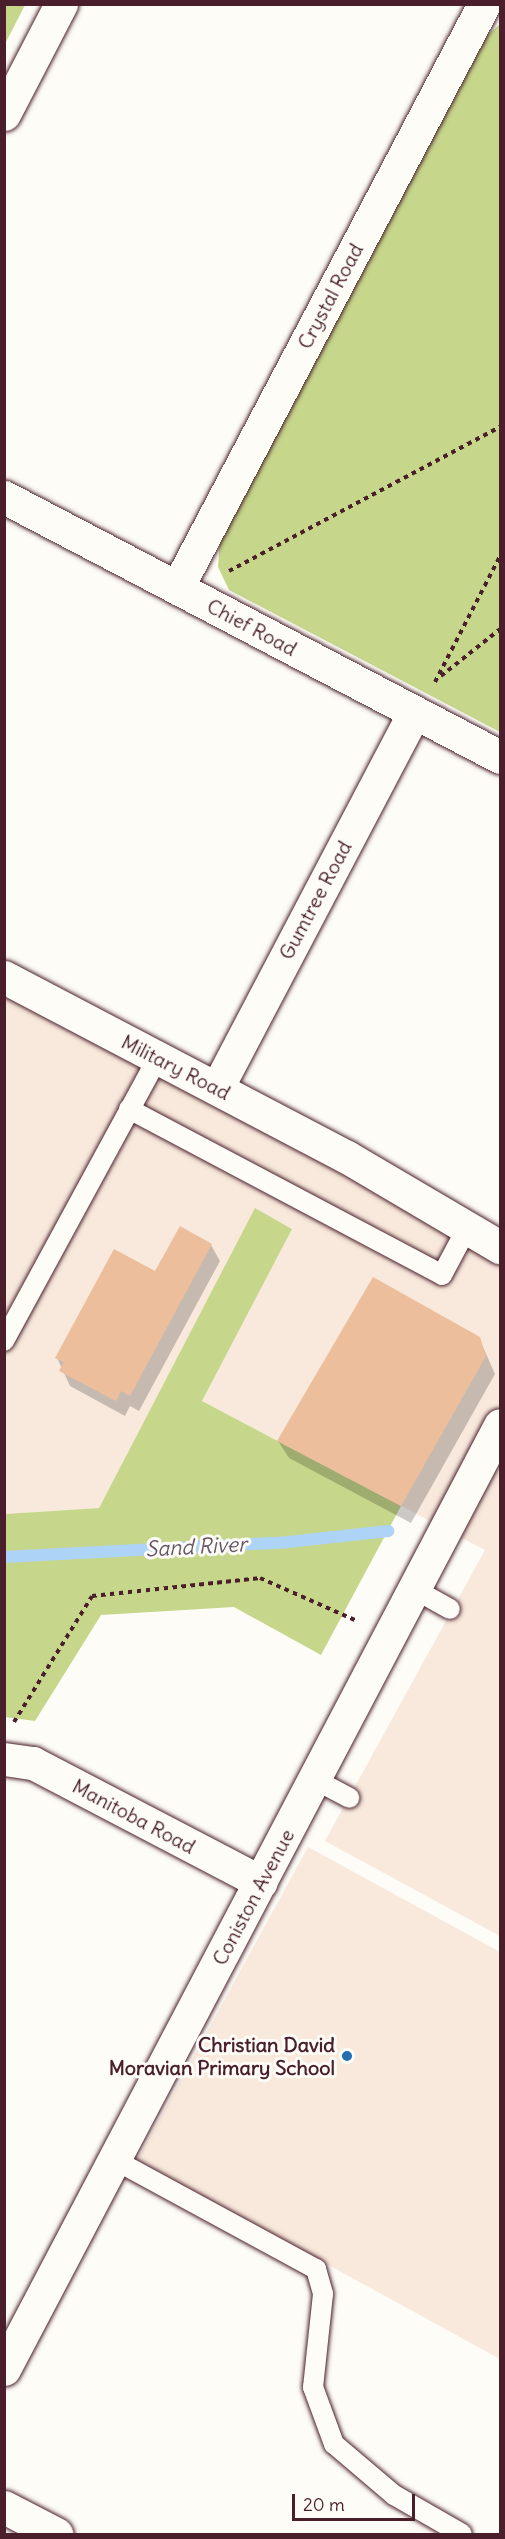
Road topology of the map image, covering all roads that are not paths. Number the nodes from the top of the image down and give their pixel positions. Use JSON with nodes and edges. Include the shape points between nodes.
{"nodes":[{"id":1,"x":61,"y":4,"type":"edge"},
{"id":2,"x":484,"y":4,"type":"edge"},
{"id":3,"x":4,"y":114,"type":"edge"},
{"id":4,"x":4,"y":497,"type":"edge"},
{"id":5,"x":177,"y":588,"type":"junction"},
{"id":6,"x":414,"y":712,"type":"junction"},
{"id":7,"x":501,"y":757,"type":"edge"},
{"id":8,"x":4,"y":977,"type":"edge"},
{"id":9,"x":158,"y":1057,"type":"junction"},
{"id":10,"x":217,"y":1088,"type":"junction"},
{"id":11,"x":129,"y":1109,"type":"junction"},
{"id":12,"x":348,"y":1157,"type":"junction"},
{"id":13,"x":501,"y":1223,"type":"edge"},
{"id":14,"x":467,"y":1228,"type":"junction"},
{"id":15,"x":501,"y":1247,"type":"edge"},
{"id":16,"x":4,"y":1341,"type":"edge"},
{"id":17,"x":497,"y":1440,"type":"edge"},
{"id":18,"x":414,"y":1589,"type":"junction"},
{"id":19,"x":450,"y":1609,"type":"dead end"},
{"id":20,"x":8,"y":1744,"type":"edge"},
{"id":21,"x":315,"y":1779,"type":"junction"},
{"id":22,"x":349,"y":1798,"type":"dead end"},
{"id":23,"x":261,"y":1882,"type":"junction"},
{"id":24,"x":115,"y":2160,"type":"junction"},
{"id":25,"x":4,"y":2369,"type":"edge"},
{"id":26,"x":4,"y":2507,"type":"edge"},
{"id":27,"x":56,"y":2535,"type":"edge"},
{"id":28,"x":462,"y":2535,"type":"edge"}],
"edges":[{"from":1,"to":3,"type":"street"},
{"from":2,"to":5,"type":"street","name":"Crystal Road"},
{"from":4,"to":5,"type":"street","name":"Chief Road"},
{"from":5,"to":6,"type":"street","name":"Chief Road"},
{"from":6,"to":7,"type":"street","name":"Chief Road"},
{"from":6,"to":10,"type":"street","name":"Gumtree Road"},
{"from":8,"to":9,"type":"street","name":"Military Road"},
{"from":9,"to":10,"type":"street","name":"Military Road"},
{"from":9,"to":11,"type":"lane"},
{"from":10,"to":12,"type":"street","name":"Military Road"},
{"from":11,"to":14,"type":"lane","via":[[442,1275]]},
{"from":11,"to":16,"type":"lane"},
{"from":12,"to":13,"type":"street","name":"Military Road"},
{"from":12,"to":14,"type":"street","name":"Military Road"},
{"from":14,"to":15,"type":"street","name":"Military Road"},
{"from":17,"to":18,"type":"street","name":"Coniston Avenue"},
{"from":18,"to":19,"type":"lane"},
{"from":18,"to":21,"type":"street","name":"Coniston Avenue"},
{"from":20,"to":23,"type":"street","name":"Manitoba Road","via":[[33,1762]]},
{"from":21,"to":22,"type":"lane"},
{"from":21,"to":23,"type":"street","name":"Coniston Avenue"},
{"from":23,"to":24,"type":"street","name":"Coniston Avenue"},
{"from":24,"to":25,"type":"street","name":"Coniston Avenue"},
{"from":24,"to":28,"type":"lane","via":[[316,2269],[322,2294],[313,2387],[329,2435],[394,2496]]},
{"from":26,"to":27,"type":"street"}]}
